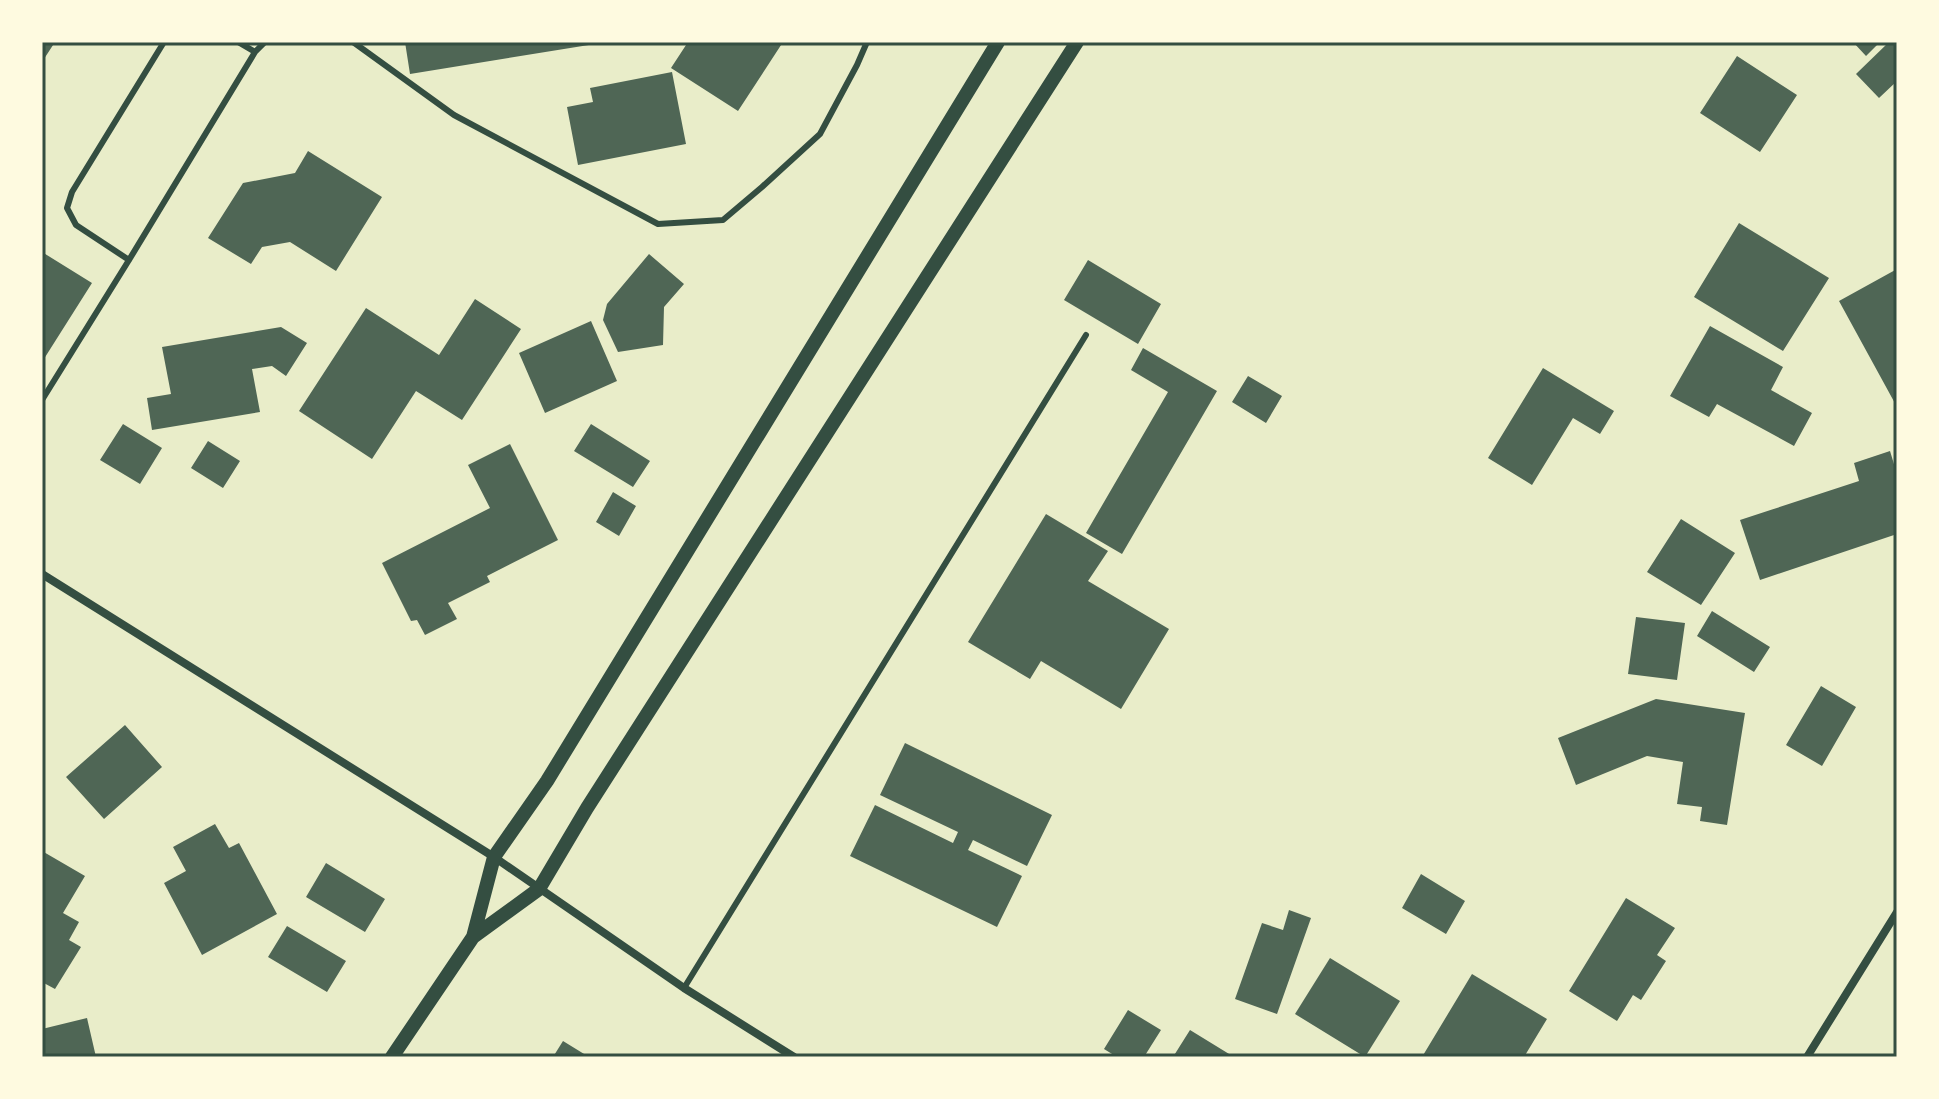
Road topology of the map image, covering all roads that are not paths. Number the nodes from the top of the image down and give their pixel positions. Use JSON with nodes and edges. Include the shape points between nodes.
{"nodes":[{"id":1,"x":164,"y":42,"type":"edge"},
{"id":2,"x":238,"y":42,"type":"edge"},
{"id":3,"x":265,"y":42,"type":"edge"},
{"id":4,"x":353,"y":42,"type":"edge"},
{"id":5,"x":867,"y":42,"type":"edge"},
{"id":6,"x":998,"y":42,"type":"edge"},
{"id":7,"x":1077,"y":42,"type":"edge"},
{"id":8,"x":255,"y":52,"type":"junction"},
{"id":9,"x":129,"y":260,"type":"junction"},
{"id":10,"x":1086,"y":335,"type":"dead end"},
{"id":11,"x":42,"y":400,"type":"edge"},
{"id":12,"x":42,"y":574,"type":"edge"},
{"id":13,"x":494,"y":857,"type":"junction"},
{"id":14,"x":539,"y":889,"type":"junction"},
{"id":15,"x":1897,"y":912,"type":"edge"},
{"id":16,"x":473,"y":937,"type":"junction"},
{"id":17,"x":684,"y":988,"type":"junction"},
{"id":18,"x":392,"y":1057,"type":"edge"},
{"id":19,"x":794,"y":1057,"type":"edge"},
{"id":20,"x":1807,"y":1057,"type":"edge"}],
"edges":[{"from":1,"to":9,"type":"lane","via":[[67,208],[76,225]]},
{"from":2,"to":8,"type":"lane"},
{"from":3,"to":8,"type":"lane"},
{"from":4,"to":5,"type":"lane","via":[[454,115],[658,224],[723,220],[762,187],[820,134]]},
{"from":6,"to":13,"type":"street","via":[[547,781]]},
{"from":7,"to":14,"type":"street"},
{"from":8,"to":9,"type":"lane"},
{"from":9,"to":11,"type":"lane"},
{"from":10,"to":17,"type":"lane"},
{"from":12,"to":13,"type":"street"},
{"from":13,"to":14,"type":"street"},
{"from":13,"to":16,"type":"street"},
{"from":14,"to":16,"type":"street"},
{"from":14,"to":17,"type":"street"},
{"from":15,"to":20,"type":"street"},
{"from":16,"to":18,"type":"street"},
{"from":17,"to":19,"type":"street"}]}
